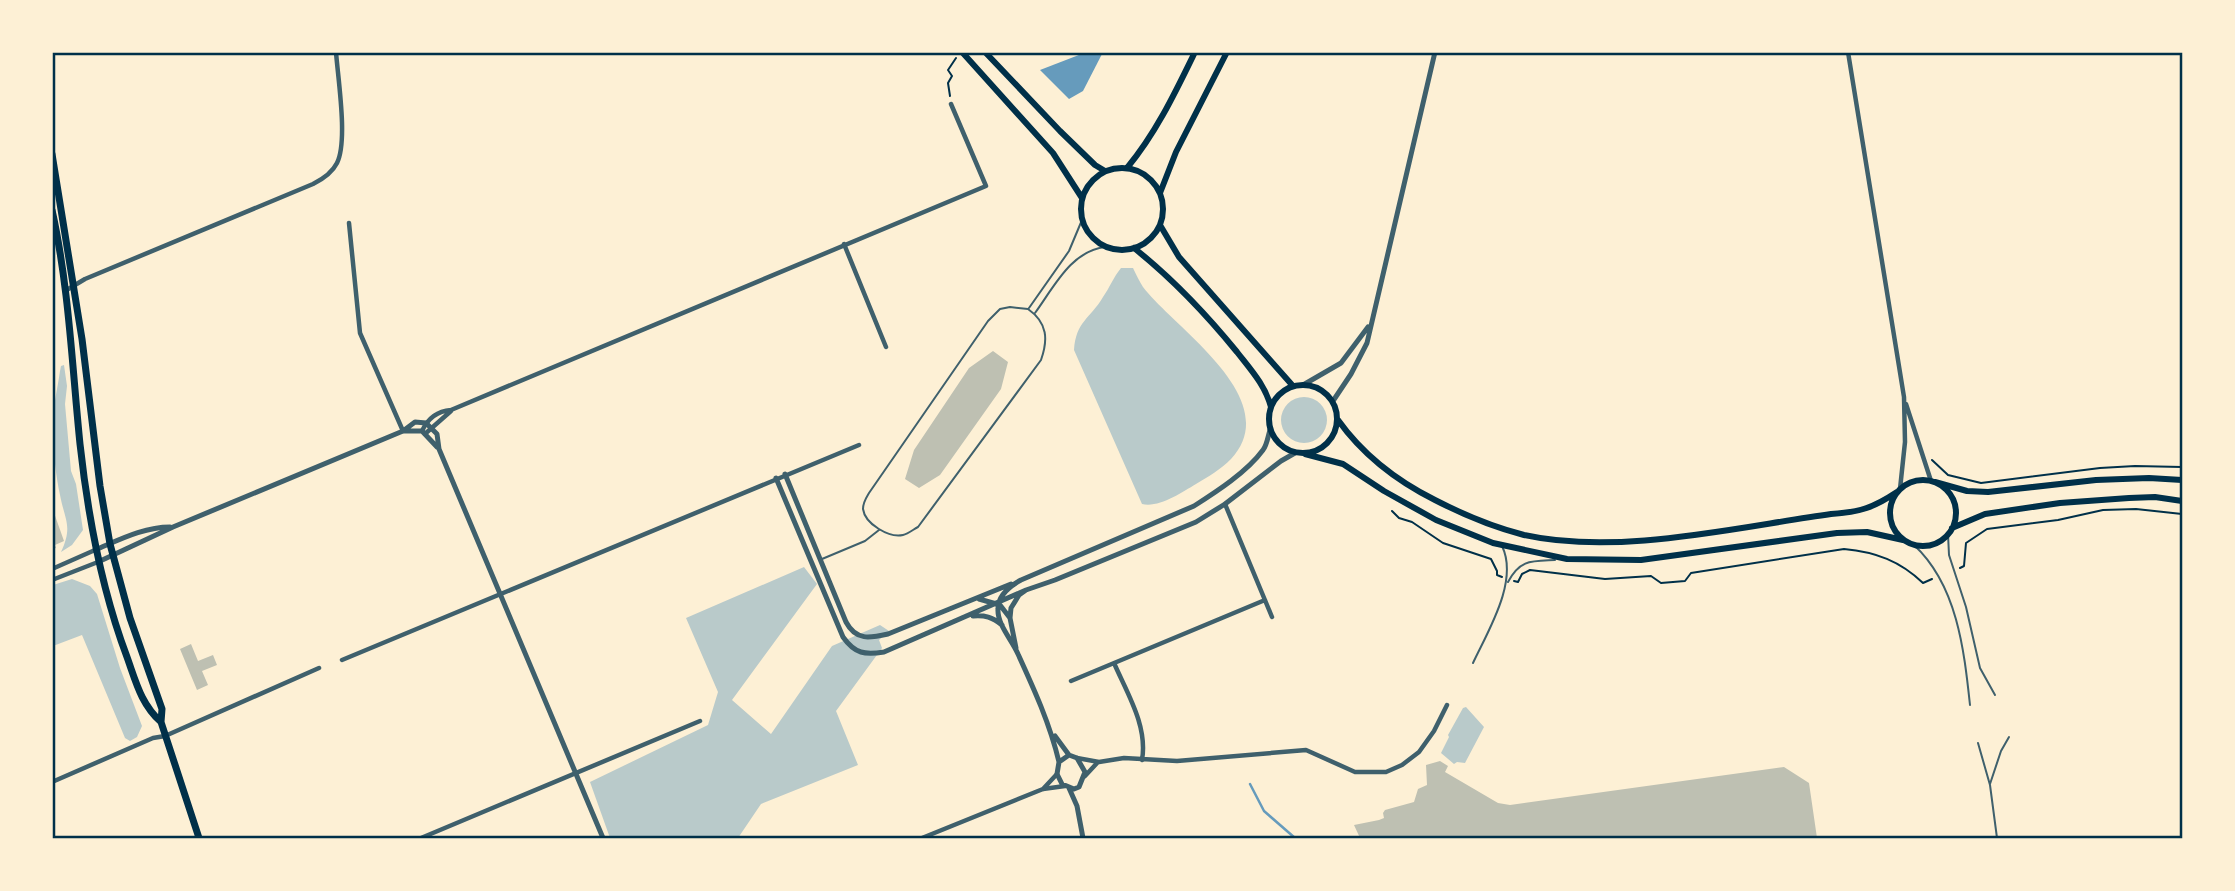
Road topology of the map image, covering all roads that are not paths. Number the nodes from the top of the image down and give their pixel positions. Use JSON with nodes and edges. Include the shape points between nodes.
{"nodes":[{"id":1,"x":336,"y":52,"type":"edge"},
{"id":2,"x":962,"y":52,"type":"edge"},
{"id":3,"x":985,"y":52,"type":"edge"},
{"id":4,"x":1195,"y":52,"type":"edge"},
{"id":5,"x":1227,"y":52,"type":"edge"},
{"id":6,"x":1435,"y":52,"type":"edge"},
{"id":7,"x":1848,"y":52,"type":"edge"},
{"id":8,"x":951,"y":104,"type":"road end"},
{"id":9,"x":52,"y":154,"type":"edge"},
{"id":10,"x":1127,"y":168,"type":"junction"},
{"id":11,"x":1105,"y":171,"type":"junction"},
{"id":12,"x":1160,"y":192,"type":"junction"},
{"id":13,"x":1082,"y":198,"type":"junction"},
{"id":14,"x":52,"y":210,"type":"edge"},
{"id":15,"x":1082,"y":220,"type":"junction"},
{"id":16,"x":349,"y":223,"type":"dead end"},
{"id":17,"x":1160,"y":225,"type":"junction"},
{"id":18,"x":844,"y":244,"type":"junction"},
{"id":19,"x":1105,"y":247,"type":"junction"},
{"id":20,"x":1135,"y":248,"type":"junction"},
{"id":21,"x":74,"y":286,"type":"junction"},
{"id":22,"x":65,"y":291,"type":"junction"},
{"id":23,"x":1028,"y":309,"type":"junction"},
{"id":24,"x":1035,"y":314,"type":"junction"},
{"id":25,"x":1370,"y":325,"type":"junction"},
{"id":26,"x":886,"y":347,"type":"dead end"},
{"id":27,"x":1303,"y":385,"type":"junction"},
{"id":28,"x":1293,"y":386,"type":"junction"},
{"id":29,"x":1903,"y":397,"type":"junction"},
{"id":30,"x":1333,"y":401,"type":"junction"},
{"id":31,"x":1271,"y":407,"type":"junction"},
{"id":32,"x":1338,"y":420,"type":"junction"},
{"id":33,"x":429,"y":425,"type":"junction"},
{"id":34,"x":1270,"y":430,"type":"junction"},
{"id":35,"x":403,"y":431,"type":"junction"},
{"id":36,"x":424,"y":432,"type":"junction"},
{"id":37,"x":859,"y":445,"type":"dead end"},
{"id":38,"x":439,"y":449,"type":"junction"},
{"id":39,"x":1295,"y":453,"type":"junction"},
{"id":40,"x":1305,"y":454,"type":"junction"},
{"id":41,"x":785,"y":474,"type":"junction"},
{"id":42,"x":776,"y":478,"type":"junction"},
{"id":43,"x":2182,"y":480,"type":"edge"},
{"id":44,"x":1933,"y":481,"type":"junction"},
{"id":45,"x":1898,"y":490,"type":"junction"},
{"id":46,"x":2182,"y":501,"type":"edge"},
{"id":47,"x":1225,"y":504,"type":"junction"},
{"id":48,"x":173,"y":527,"type":"junction"},
{"id":49,"x":880,"y":529,"type":"junction"},
{"id":50,"x":1950,"y":531,"type":"junction"},
{"id":51,"x":1903,"y":540,"type":"junction"},
{"id":52,"x":110,"y":544,"type":"junction"},
{"id":53,"x":1501,"y":545,"type":"junction"},
{"id":54,"x":1914,"y":545,"type":"junction"},
{"id":55,"x":95,"y":550,"type":"junction"},
{"id":56,"x":113,"y":555,"type":"junction"},
{"id":57,"x":1567,"y":559,"type":"junction"},
{"id":58,"x":820,"y":560,"type":"junction"},
{"id":59,"x":99,"y":562,"type":"junction"},
{"id":60,"x":813,"y":563,"type":"junction"},
{"id":61,"x":52,"y":569,"type":"edge"},
{"id":62,"x":52,"y":580,"type":"edge"},
{"id":63,"x":1021,"y":580,"type":"junction"},
{"id":64,"x":1504,"y":588,"type":"junction"},
{"id":65,"x":1026,"y":590,"type":"junction"},
{"id":66,"x":499,"y":594,"type":"junction"},
{"id":67,"x":976,"y":599,"type":"junction"},
{"id":68,"x":1265,"y":600,"type":"junction"},
{"id":69,"x":998,"y":604,"type":"junction"},
{"id":70,"x":1272,"y":617,"type":"dead end"},
{"id":71,"x":1010,"y":618,"type":"junction"},
{"id":72,"x":957,"y":620,"type":"junction"},
{"id":73,"x":1002,"y":625,"type":"junction"},
{"id":74,"x":1017,"y":652,"type":"junction"},
{"id":75,"x":342,"y":660,"type":"dead end"},
{"id":76,"x":1114,"y":663,"type":"junction"},
{"id":77,"x":1473,"y":663,"type":"dead end"},
{"id":78,"x":319,"y":668,"type":"dead end"},
{"id":79,"x":1071,"y":681,"type":"dead end"},
{"id":80,"x":1995,"y":695,"type":"dead end"},
{"id":81,"x":1447,"y":705,"type":"dead end"},
{"id":82,"x":1970,"y":705,"type":"dead end"},
{"id":83,"x":700,"y":721,"type":"dead end"},
{"id":84,"x":160,"y":722,"type":"junction"},
{"id":85,"x":1053,"y":734,"type":"junction"},
{"id":86,"x":165,"y":736,"type":"junction"},
{"id":87,"x":2009,"y":737,"type":"dead end"},
{"id":88,"x":1978,"y":743,"type":"dead end"},
{"id":89,"x":1069,"y":755,"type":"junction"},
{"id":90,"x":1077,"y":758,"type":"junction"},
{"id":91,"x":1142,"y":760,"type":"junction"},
{"id":92,"x":1059,"y":762,"type":"junction"},
{"id":93,"x":1099,"y":762,"type":"junction"},
{"id":94,"x":576,"y":773,"type":"junction"},
{"id":95,"x":1057,"y":774,"type":"junction"},
{"id":96,"x":1085,"y":775,"type":"junction"},
{"id":97,"x":52,"y":782,"type":"edge"},
{"id":98,"x":1990,"y":785,"type":"junction"},
{"id":99,"x":1067,"y":787,"type":"junction"},
{"id":100,"x":1079,"y":787,"type":"junction"},
{"id":101,"x":1042,"y":789,"type":"junction"},
{"id":102,"x":1077,"y":806,"type":"junction"},
{"id":103,"x":199,"y":838,"type":"edge"},
{"id":104,"x":421,"y":838,"type":"edge"},
{"id":105,"x":603,"y":838,"type":"edge"},
{"id":106,"x":922,"y":838,"type":"edge"},
{"id":107,"x":1083,"y":838,"type":"edge"},
{"id":108,"x":1997,"y":838,"type":"edge"}],
"edges":[{"from":1,"to":21,"type":"street","via":[[342,146],[332,170],[313,184]]},
{"from":2,"to":13,"type":"main road","via":[[1053,153]]},
{"from":3,"to":11,"type":"main road"},
{"from":4,"to":10,"type":"main road","via":[[1161,119]]},
{"from":5,"to":12,"type":"main road"},
{"from":6,"to":25,"type":"street"},
{"from":7,"to":29,"type":"street"},
{"from":8,"to":18,"type":"street","via":[[986,186]]},
{"from":9,"to":21,"type":"highway"},
{"from":10,"to":11,"type":"main road"},
{"from":10,"to":12,"type":"main road","via":[[1141,172]]},
{"from":11,"to":13,"type":"main road"},
{"from":12,"to":17,"type":"main road"},
{"from":13,"to":15,"type":"main road"},
{"from":14,"to":22,"type":"highway"},
{"from":15,"to":19,"type":"main road","via":[[1090,235]]},
{"from":15,"to":23,"type":"lane","via":[[1069,251]]},
{"from":16,"to":35,"type":"street","via":[[360,333]]},
{"from":17,"to":20,"type":"main road"},
{"from":17,"to":28,"type":"main road","via":[[1179,257]]},
{"from":18,"to":26,"type":"street"},
{"from":18,"to":33,"type":"street","via":[[435,415]]},
{"from":19,"to":20,"type":"main road"},
{"from":19,"to":24,"type":"lane","via":[[1086,251],[1074,260]]},
{"from":20,"to":31,"type":"main road","via":[[1216,326],[1266,388]]},
{"from":21,"to":22,"type":"street"},
{"from":21,"to":52,"type":"highway"},
{"from":22,"to":55,"type":"highway"},
{"from":23,"to":24,"type":"lane"},
{"from":23,"to":49,"type":"lane","via":[[1000,309],[988,321],[869,493],[863,509]]},
{"from":24,"to":49,"type":"lane","via":[[1047,335],[1041,360],[918,527],[904,535]]},
{"from":25,"to":27,"type":"street","via":[[1341,363]]},
{"from":25,"to":30,"type":"street","via":[[1367,344]]},
{"from":27,"to":28,"type":"main road"},
{"from":27,"to":30,"type":"main road","via":[[1320,389]]},
{"from":28,"to":31,"type":"main road"},
{"from":29,"to":44,"type":"street"},
{"from":29,"to":45,"type":"street","via":[[1905,442]]},
{"from":30,"to":32,"type":"main road"},
{"from":31,"to":34,"type":"main road"},
{"from":32,"to":40,"type":"main road","via":[[1332,439]]},
{"from":32,"to":45,"type":"main road","via":[[1353,441],[1414,489],[1489,525],[1527,535],[1625,542],[1858,512]]},
{"from":33,"to":35,"type":"street","via":[[415,422]]},
{"from":33,"to":36,"type":"street"},
{"from":33,"to":38,"type":"street","via":[[437,434]]},
{"from":34,"to":39,"type":"main road","via":[[1280,445]]},
{"from":34,"to":63,"type":"street","via":[[1264,449],[1251,462],[1194,506]]},
{"from":35,"to":36,"type":"street"},
{"from":35,"to":48,"type":"street"},
{"from":36,"to":38,"type":"street"},
{"from":37,"to":41,"type":"street"},
{"from":38,"to":66,"type":"street"},
{"from":39,"to":40,"type":"main road"},
{"from":39,"to":47,"type":"street"},
{"from":40,"to":53,"type":"main road","via":[[1343,464],[1436,520]]},
{"from":41,"to":42,"type":"street"},
{"from":41,"to":58,"type":"street"},
{"from":42,"to":60,"type":"street"},
{"from":42,"to":66,"type":"street"},
{"from":43,"to":44,"type":"main road","via":[[2101,480],[1988,492]]},
{"from":44,"to":45,"type":"main road","via":[[1914,481]]},
{"from":44,"to":50,"type":"main road","via":[[1944,487],[1955,506]]},
{"from":45,"to":51,"type":"main road","via":[[1891,502],[1891,523]]},
{"from":46,"to":50,"type":"main road","via":[[2155,497],[2060,503],[1985,514]]},
{"from":47,"to":65,"type":"street","via":[[1196,522]]},
{"from":47,"to":68,"type":"street"},
{"from":48,"to":52,"type":"street","via":[[157,527]]},
{"from":48,"to":56,"type":"street"},
{"from":49,"to":58,"type":"lane","via":[[865,541]]},
{"from":50,"to":54,"type":"main road","via":[[1936,543]]},
{"from":50,"to":80,"type":"lane","via":[[1949,555],[1980,668]]},
{"from":51,"to":54,"type":"main road"},
{"from":51,"to":57,"type":"main road","via":[[1867,532],[1837,533],[1641,560]]},
{"from":52,"to":55,"type":"street"},
{"from":52,"to":56,"type":"highway"},
{"from":53,"to":57,"type":"main road"},
{"from":53,"to":64,"type":"lane","via":[[1508,565]]},
{"from":54,"to":82,"type":"lane","via":[[1935,567],[1948,596]]},
{"from":55,"to":59,"type":"highway"},
{"from":55,"to":61,"type":"street"},
{"from":56,"to":59,"type":"street"},
{"from":56,"to":84,"type":"highway","via":[[162,709]]},
{"from":57,"to":64,"type":"lane","via":[[1525,562]]},
{"from":58,"to":60,"type":"lane"},
{"from":58,"to":67,"type":"street","via":[[850,631],[857,636],[888,634]]},
{"from":59,"to":62,"type":"street"},
{"from":59,"to":84,"type":"highway","via":[[135,681],[147,709]]},
{"from":60,"to":72,"type":"street","via":[[843,637],[863,654],[884,652]]},
{"from":63,"to":67,"type":"street"},
{"from":63,"to":69,"type":"street"},
{"from":64,"to":77,"type":"lane"},
{"from":65,"to":69,"type":"street"},
{"from":65,"to":71,"type":"street","via":[[1011,608]]},
{"from":66,"to":75,"type":"street"},
{"from":66,"to":94,"type":"street"},
{"from":67,"to":69,"type":"street"},
{"from":68,"to":70,"type":"street"},
{"from":68,"to":76,"type":"street"},
{"from":69,"to":71,"type":"street"},
{"from":69,"to":72,"type":"street"},
{"from":69,"to":73,"type":"street"},
{"from":71,"to":74,"type":"street"},
{"from":72,"to":73,"type":"street","via":[[984,615]]},
{"from":73,"to":74,"type":"street"},
{"from":74,"to":85,"type":"street"},
{"from":76,"to":79,"type":"street"},
{"from":76,"to":91,"type":"street","via":[[1142,728]]},
{"from":78,"to":86,"type":"street"},
{"from":81,"to":91,"type":"street","via":[[1419,752],[1386,772],[1355,772],[1306,750]]},
{"from":83,"to":94,"type":"street"},
{"from":84,"to":86,"type":"highway"},
{"from":85,"to":89,"type":"street"},
{"from":85,"to":92,"type":"street"},
{"from":86,"to":97,"type":"street"},
{"from":86,"to":103,"type":"highway"},
{"from":87,"to":98,"type":"lane"},
{"from":88,"to":98,"type":"lane"},
{"from":89,"to":90,"type":"street"},
{"from":89,"to":92,"type":"street"},
{"from":90,"to":93,"type":"street"},
{"from":90,"to":96,"type":"street"},
{"from":91,"to":93,"type":"street"},
{"from":92,"to":95,"type":"street"},
{"from":93,"to":96,"type":"street"},
{"from":94,"to":104,"type":"street"},
{"from":94,"to":105,"type":"street"},
{"from":95,"to":99,"type":"street"},
{"from":95,"to":101,"type":"street"},
{"from":96,"to":100,"type":"street"},
{"from":98,"to":108,"type":"lane"},
{"from":99,"to":100,"type":"street"},
{"from":99,"to":101,"type":"street"},
{"from":99,"to":102,"type":"street"},
{"from":100,"to":102,"type":"street"},
{"from":101,"to":106,"type":"street"},
{"from":102,"to":107,"type":"street"}]}
